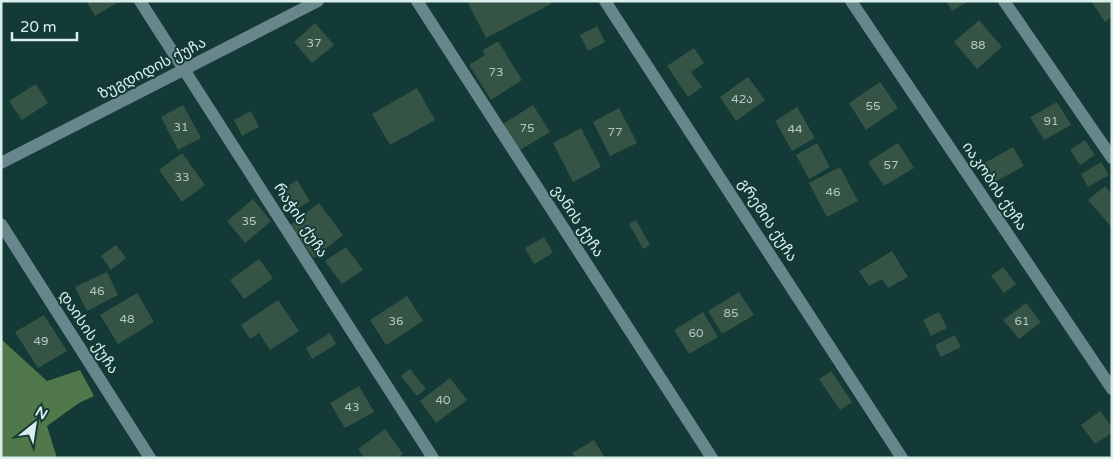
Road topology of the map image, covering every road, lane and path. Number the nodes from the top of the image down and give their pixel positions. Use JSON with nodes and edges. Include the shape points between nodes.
{"nodes":[{"id":1,"x":140,"y":1,"type":"edge"},
{"id":2,"x":318,"y":1,"type":"edge"},
{"id":3,"x":417,"y":1,"type":"edge"},
{"id":4,"x":605,"y":1,"type":"edge"},
{"id":5,"x":851,"y":1,"type":"edge"},
{"id":6,"x":1004,"y":1,"type":"edge"},
{"id":7,"x":185,"y":70,"type":"junction"},
{"id":8,"x":1112,"y":158,"type":"edge"},
{"id":9,"x":1,"y":163,"type":"edge"},
{"id":10,"x":1,"y":224,"type":"edge"},
{"id":11,"x":1112,"y":389,"type":"edge"},
{"id":12,"x":150,"y":458,"type":"edge"},
{"id":13,"x":433,"y":458,"type":"edge"},
{"id":14,"x":712,"y":458,"type":"edge"},
{"id":15,"x":902,"y":458,"type":"edge"}],
"edges":[{"from":1,"to":7,"type":"street","name":"რაჭის ქუჩა"},
{"from":2,"to":7,"type":"street","name":"ზუგდიდის ქუჩა"},
{"from":3,"to":14,"type":"street","name":"ვანის ქუჩა"},
{"from":4,"to":15,"type":"street","name":"გრემის ქუჩა"},
{"from":5,"to":11,"type":"street","name":"იაკობის ქუჩა"},
{"from":6,"to":8,"type":"street"},
{"from":7,"to":9,"type":"street","name":"ზუგდიდის ქუჩა"},
{"from":7,"to":13,"type":"street","name":"რაჭის ქუჩა"},
{"from":10,"to":12,"type":"street","name":"დაისის ქუჩა"}]}
